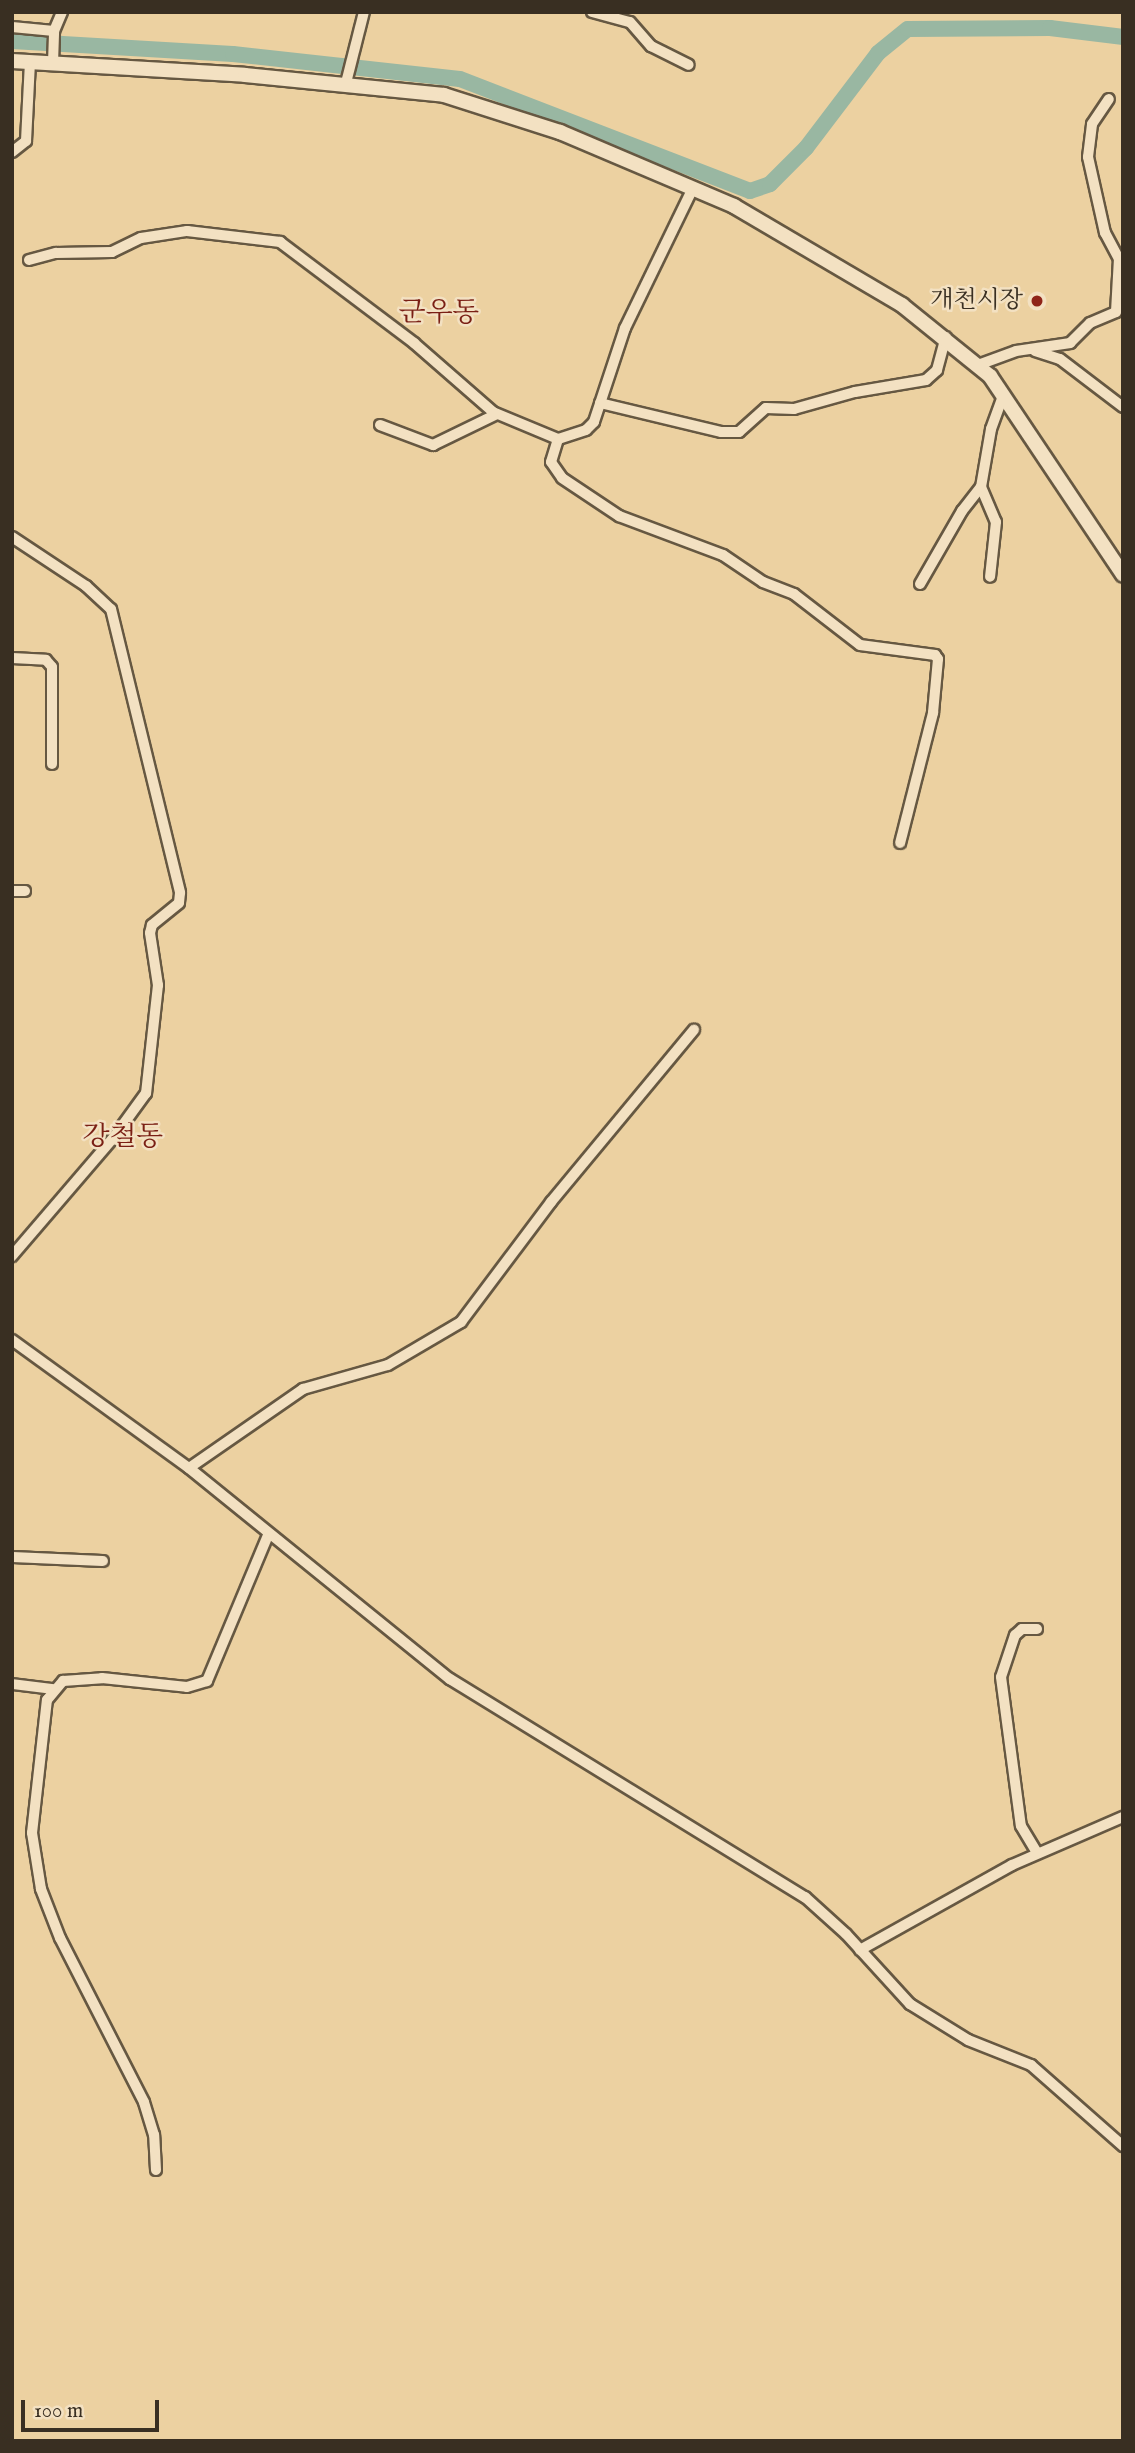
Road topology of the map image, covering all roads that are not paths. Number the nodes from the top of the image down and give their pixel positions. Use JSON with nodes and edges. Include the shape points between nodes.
{"nodes":[{"id":1,"x":62,"y":12,"type":"edge"},
{"id":2,"x":364,"y":12,"type":"edge"},
{"id":3,"x":592,"y":12,"type":"edge"},
{"id":4,"x":12,"y":27,"type":"edge"},
{"id":5,"x":54,"y":31,"type":"junction"},
{"id":6,"x":53,"y":57,"type":"junction"},
{"id":7,"x":12,"y":61,"type":"edge"},
{"id":8,"x":30,"y":62,"type":"junction"},
{"id":9,"x":689,"y":65,"type":"dead end"},
{"id":10,"x":347,"y":79,"type":"junction"},
{"id":11,"x":1109,"y":99,"type":"dead end"},
{"id":12,"x":12,"y":152,"type":"edge"},
{"id":13,"x":693,"y":188,"type":"junction"},
{"id":14,"x":29,"y":260,"type":"dead end"},
{"id":15,"x":946,"y":337,"type":"junction"},
{"id":16,"x":1032,"y":349,"type":"junction"},
{"id":17,"x":978,"y":365,"type":"junction"},
{"id":18,"x":1004,"y":394,"type":"junction"},
{"id":19,"x":600,"y":402,"type":"junction"},
{"id":20,"x":1123,"y":407,"type":"edge"},
{"id":21,"x":497,"y":414,"type":"junction"},
{"id":22,"x":380,"y":425,"type":"dead end"},
{"id":23,"x":558,"y":439,"type":"junction"},
{"id":24,"x":981,"y":487,"type":"junction"},
{"id":25,"x":12,"y":537,"type":"edge"},
{"id":26,"x":1123,"y":575,"type":"edge"},
{"id":27,"x":990,"y":577,"type":"dead end"},
{"id":28,"x":920,"y":584,"type":"dead end"},
{"id":29,"x":12,"y":659,"type":"edge"},
{"id":30,"x":52,"y":764,"type":"dead end"},
{"id":31,"x":900,"y":843,"type":"dead end"},
{"id":32,"x":12,"y":891,"type":"edge"},
{"id":33,"x":25,"y":891,"type":"dead end"},
{"id":34,"x":694,"y":1030,"type":"dead end"},
{"id":35,"x":12,"y":1256,"type":"edge"},
{"id":36,"x":12,"y":1340,"type":"edge"},
{"id":37,"x":189,"y":1468,"type":"junction"},
{"id":38,"x":268,"y":1535,"type":"junction"},
{"id":39,"x":12,"y":1557,"type":"edge"},
{"id":40,"x":103,"y":1561,"type":"dead end"},
{"id":41,"x":1037,"y":1629,"type":"dead end"},
{"id":42,"x":12,"y":1684,"type":"edge"},
{"id":43,"x":53,"y":1689,"type":"junction"},
{"id":44,"x":1123,"y":1817,"type":"edge"},
{"id":45,"x":1037,"y":1853,"type":"junction"},
{"id":46,"x":860,"y":1950,"type":"junction"},
{"id":47,"x":1123,"y":2146,"type":"edge"},
{"id":48,"x":156,"y":2171,"type":"dead end"}],
"edges":[{"from":1,"to":5,"type":"street"},
{"from":2,"to":10,"type":"street"},
{"from":3,"to":9,"type":"street","via":[[630,22],[651,46]]},
{"from":4,"to":5,"type":"street"},
{"from":5,"to":6,"type":"street"},
{"from":6,"to":8,"type":"street"},
{"from":6,"to":10,"type":"street"},
{"from":7,"to":8,"type":"street"},
{"from":8,"to":12,"type":"street","via":[[26,141]]},
{"from":10,"to":13,"type":"street","via":[[458,98],[560,132]]},
{"from":11,"to":16,"type":"street","via":[[1092,124],[1088,157],[1105,233],[1119,259],[1116,312],[1090,323],[1070,343]]},
{"from":13,"to":15,"type":"street","via":[[789,236]]},
{"from":13,"to":19,"type":"street","via":[[625,328]]},
{"from":14,"to":21,"type":"street","via":[[56,253],[113,252],[141,238],[187,231],[280,242],[414,343],[451,380]]},
{"from":15,"to":17,"type":"street"},
{"from":15,"to":19,"type":"street","via":[[937,370],[926,380],[834,396],[794,409],[766,408],[739,432],[721,432]]},
{"from":16,"to":17,"type":"street"},
{"from":16,"to":20,"type":"street","via":[[1060,359]]},
{"from":17,"to":18,"type":"street"},
{"from":18,"to":24,"type":"street","via":[[991,429]]},
{"from":18,"to":26,"type":"street"},
{"from":19,"to":23,"type":"street","via":[[586,430]]},
{"from":21,"to":22,"type":"street","via":[[433,445]]},
{"from":21,"to":23,"type":"street"},
{"from":23,"to":31,"type":"street","via":[[552,456],[555,471],[619,516],[723,555],[763,582],[794,594],[860,645],[930,652],[938,659],[933,713]]},
{"from":24,"to":27,"type":"street","via":[[996,522]]},
{"from":24,"to":28,"type":"street"},
{"from":25,"to":35,"type":"street","via":[[86,586],[111,609],[180,893],[179,903],[150,933],[158,985],[146,1093]]},
{"from":29,"to":30,"type":"street","via":[[46,660],[52,667]]},
{"from":32,"to":33,"type":"street"},
{"from":34,"to":37,"type":"street","via":[[551,1202],[461,1322],[388,1365],[303,1389]]},
{"from":36,"to":37,"type":"street"},
{"from":37,"to":38,"type":"street"},
{"from":38,"to":43,"type":"street","via":[[207,1681],[187,1687],[102,1678],[63,1681]]},
{"from":38,"to":46,"type":"street","via":[[369,1609],[450,1679],[804,1898]]},
{"from":39,"to":40,"type":"street"},
{"from":41,"to":45,"type":"street","via":[[1022,1629],[1015,1635],[1001,1677],[1021,1826]]},
{"from":42,"to":43,"type":"street"},
{"from":43,"to":48,"type":"street","via":[[47,1700],[32,1833],[41,1889],[60,1938],[144,2102],[154,2135]]},
{"from":44,"to":45,"type":"street"},
{"from":45,"to":46,"type":"street"},
{"from":46,"to":47,"type":"street","via":[[900,1995],[933,2022],[1031,2065]]}]}
